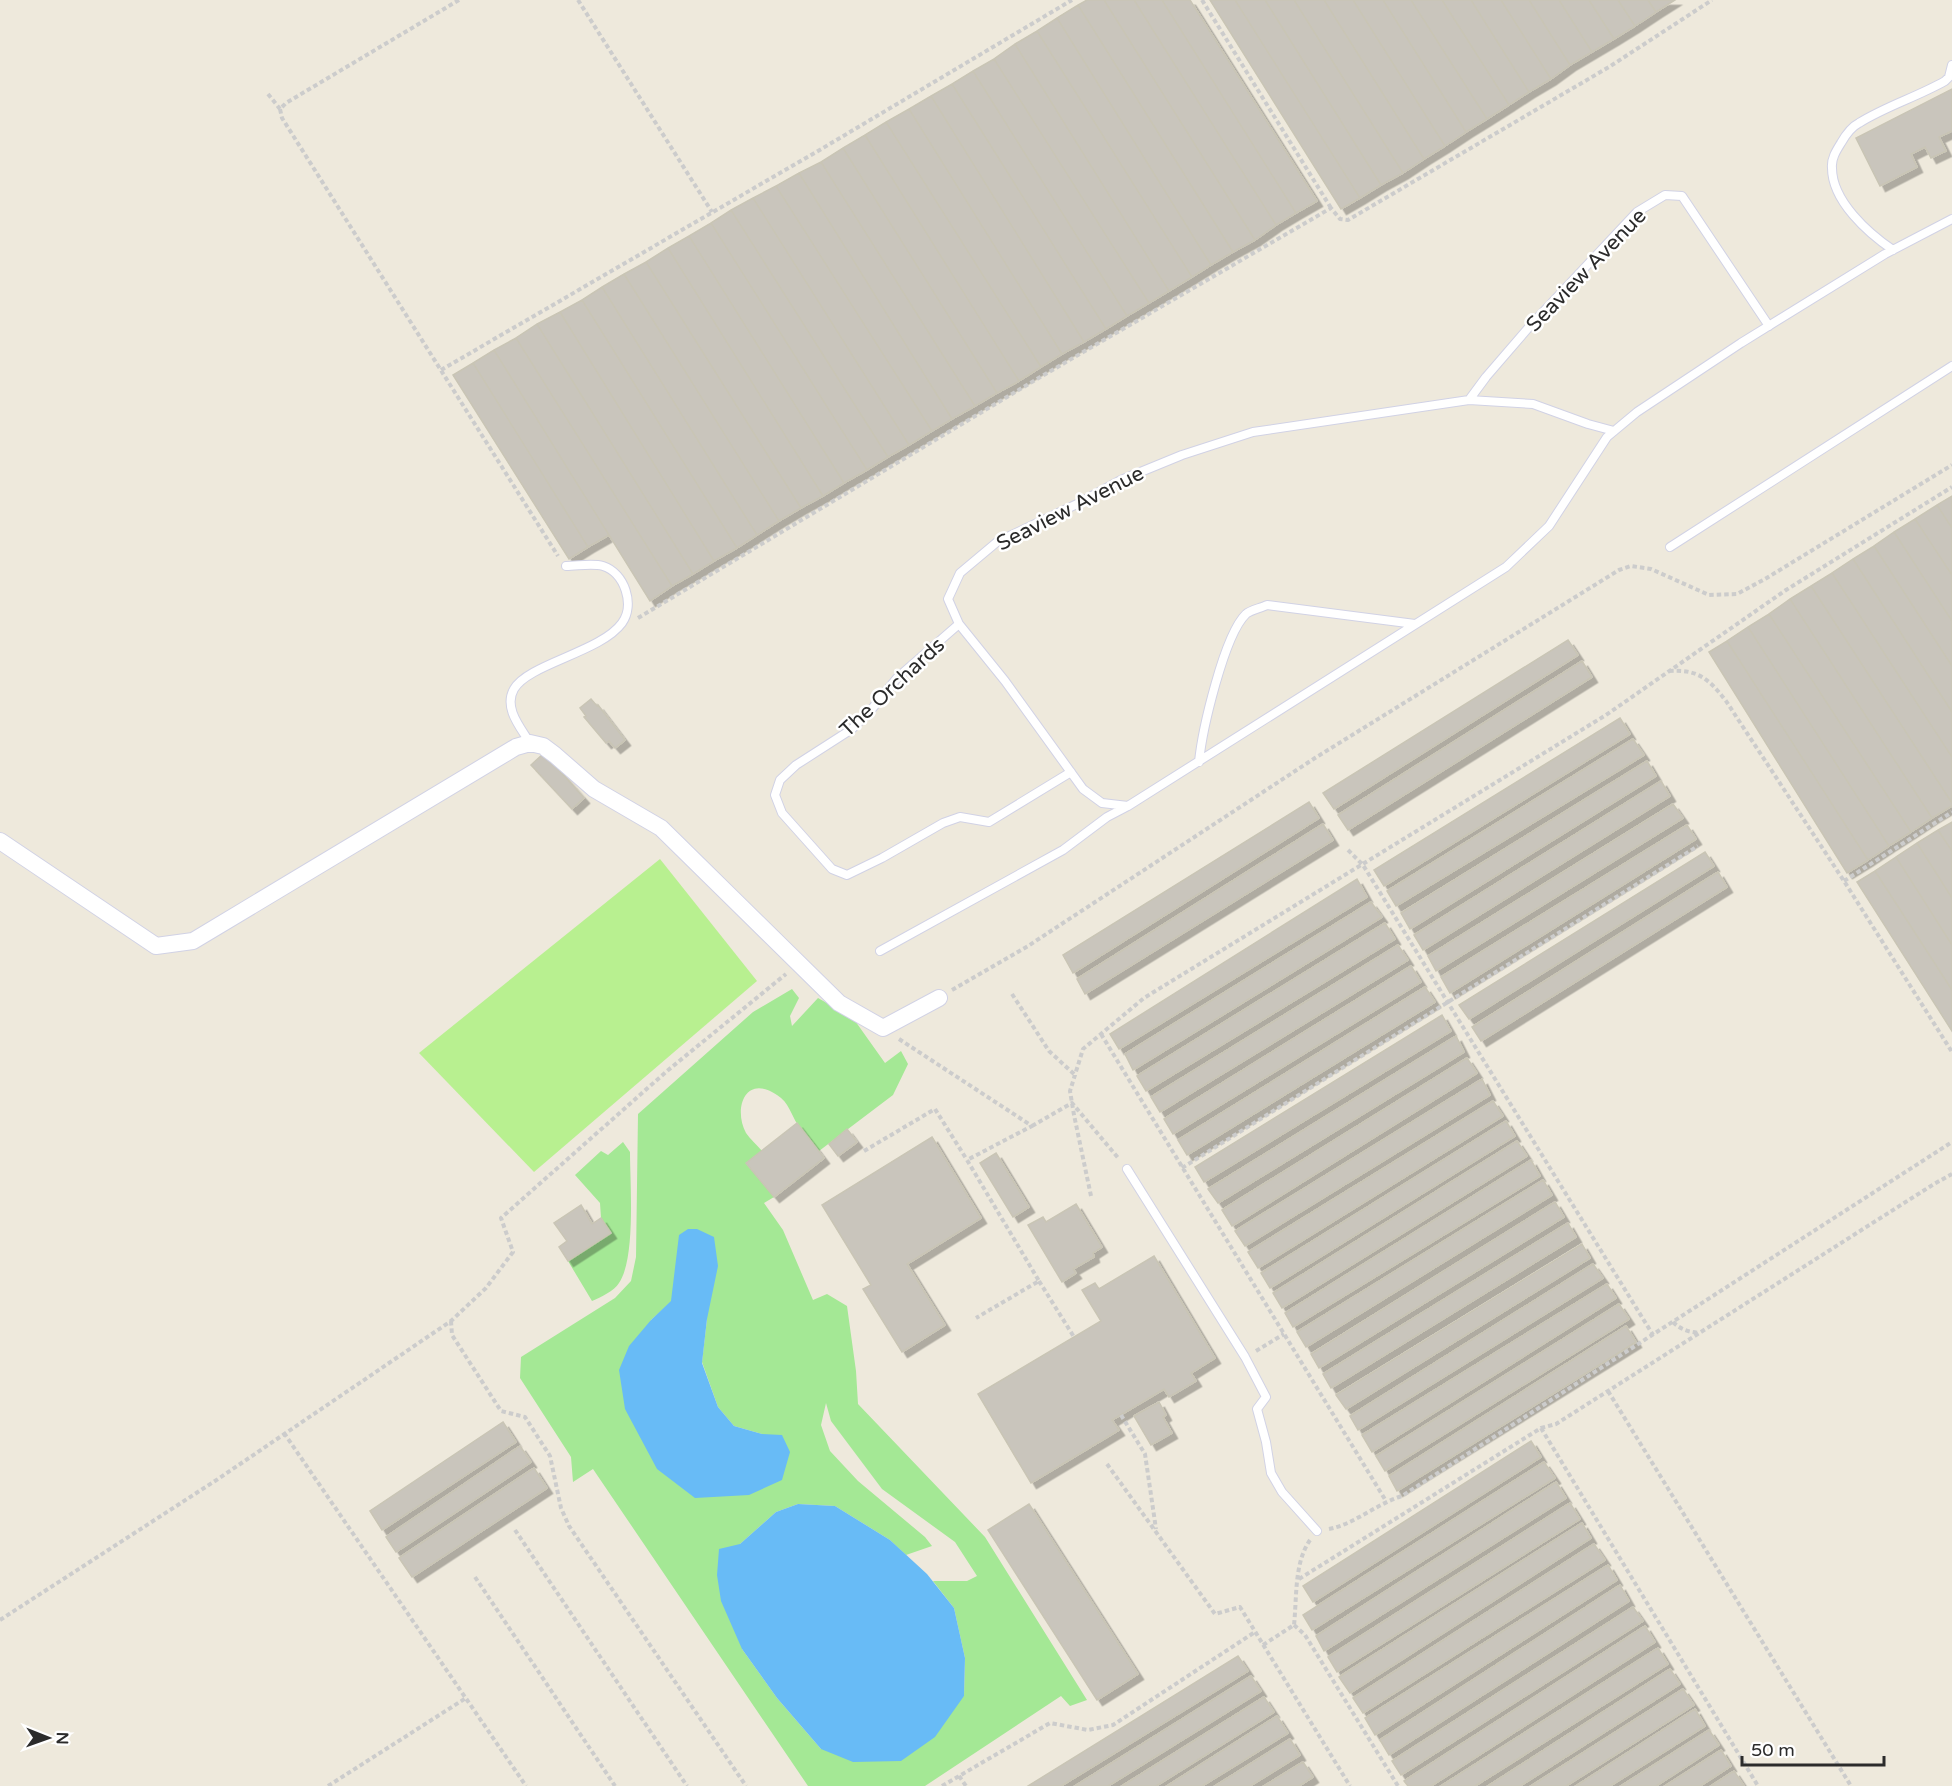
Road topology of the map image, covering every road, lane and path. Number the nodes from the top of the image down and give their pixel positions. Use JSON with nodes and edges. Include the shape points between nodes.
{"nodes":[{"id":1,"x":459,"y":0,"type":"edge"},
{"id":2,"x":578,"y":0,"type":"edge"},
{"id":3,"x":1072,"y":0,"type":"edge"},
{"id":4,"x":1202,"y":0,"type":"edge"},
{"id":5,"x":1712,"y":0,"type":"edge"},
{"id":6,"x":1952,"y":65,"type":"edge"},
{"id":7,"x":268,"y":94,"type":"dead end"},
{"id":8,"x":280,"y":109,"type":"junction"},
{"id":9,"x":1331,"y":208,"type":"junction"},
{"id":10,"x":712,"y":212,"type":"junction"},
{"id":11,"x":1952,"y":219,"type":"edge"},
{"id":12,"x":1893,"y":250,"type":"junction"},
{"id":13,"x":1769,"y":326,"type":"junction"},
{"id":14,"x":1952,"y":366,"type":"edge"},
{"id":15,"x":441,"y":370,"type":"junction"},
{"id":16,"x":1469,"y":400,"type":"junction"},
{"id":17,"x":1614,"y":431,"type":"junction"},
{"id":18,"x":1952,"y":465,"type":"edge"},
{"id":19,"x":1952,"y":487,"type":"edge"},
{"id":20,"x":1670,"y":548,"type":"dead end"},
{"id":21,"x":566,"y":566,"type":"joint"},
{"id":22,"x":959,"y":624,"type":"junction"},
{"id":23,"x":1416,"y":624,"type":"junction"},
{"id":24,"x":616,"y":630,"type":"junction"},
{"id":25,"x":1668,"y":671,"type":"junction"},
{"id":26,"x":530,"y":743,"type":"junction"},
{"id":27,"x":1199,"y":762,"type":"junction"},
{"id":28,"x":1071,"y":772,"type":"junction"},
{"id":29,"x":1128,"y":806,"type":"junction"},
{"id":30,"x":1952,"y":812,"type":"edge"},
{"id":31,"x":0,"y":841,"type":"edge"},
{"id":32,"x":1698,"y":846,"type":"dead end"},
{"id":33,"x":1348,"y":850,"type":"dead end"},
{"id":34,"x":1363,"y":865,"type":"junction"},
{"id":35,"x":1844,"y":881,"type":"junction"},
{"id":36,"x":880,"y":951,"type":"dead end"},
{"id":37,"x":798,"y":964,"type":"junction"},
{"id":38,"x":1012,"y":994,"type":"dead end"},
{"id":39,"x":939,"y":998,"type":"joint"},
{"id":40,"x":1448,"y":1003,"type":"junction"},
{"id":41,"x":883,"y":1028,"type":"junction"},
{"id":42,"x":1101,"y":1034,"type":"junction"},
{"id":43,"x":1952,"y":1052,"type":"edge"},
{"id":44,"x":1075,"y":1075,"type":"junction"},
{"id":45,"x":1072,"y":1103,"type":"junction"},
{"id":46,"x":1032,"y":1126,"type":"junction"},
{"id":47,"x":1952,"y":1142,"type":"edge"},
{"id":48,"x":864,"y":1151,"type":"dead end"},
{"id":49,"x":967,"y":1160,"type":"junction"},
{"id":50,"x":1182,"y":1167,"type":"junction"},
{"id":51,"x":1127,"y":1169,"type":"joint"},
{"id":52,"x":1952,"y":1174,"type":"edge"},
{"id":53,"x":1091,"y":1196,"type":"dead end"},
{"id":54,"x":1039,"y":1281,"type":"junction"},
{"id":55,"x":976,"y":1318,"type":"dead end"},
{"id":56,"x":451,"y":1321,"type":"junction"},
{"id":57,"x":1673,"y":1322,"type":"junction"},
{"id":58,"x":1701,"y":1333,"type":"junction"},
{"id":59,"x":1284,"y":1334,"type":"junction"},
{"id":60,"x":1653,"y":1335,"type":"junction"},
{"id":61,"x":1074,"y":1337,"type":"dead end"},
{"id":62,"x":1245,"y":1357,"type":"junction"},
{"id":63,"x":1608,"y":1391,"type":"junction"},
{"id":64,"x":1121,"y":1415,"type":"dead end"},
{"id":65,"x":1541,"y":1428,"type":"junction"},
{"id":66,"x":284,"y":1432,"type":"junction"},
{"id":67,"x":1107,"y":1464,"type":"dead end"},
{"id":68,"x":1386,"y":1501,"type":"junction"},
{"id":69,"x":515,"y":1530,"type":"dead end"},
{"id":70,"x":1317,"y":1531,"type":"junction"},
{"id":71,"x":1157,"y":1533,"type":"junction"},
{"id":72,"x":475,"y":1577,"type":"dead end"},
{"id":73,"x":1298,"y":1580,"type":"junction"},
{"id":74,"x":0,"y":1620,"type":"edge"},
{"id":75,"x":1294,"y":1625,"type":"junction"},
{"id":76,"x":1255,"y":1632,"type":"junction"},
{"id":77,"x":1263,"y":1645,"type":"junction"},
{"id":78,"x":466,"y":1698,"type":"junction"},
{"id":79,"x":959,"y":1776,"type":"junction"},
{"id":80,"x":328,"y":1786,"type":"edge"},
{"id":81,"x":526,"y":1786,"type":"edge"},
{"id":82,"x":615,"y":1786,"type":"edge"},
{"id":83,"x":687,"y":1786,"type":"edge"},
{"id":84,"x":746,"y":1786,"type":"edge"},
{"id":85,"x":942,"y":1786,"type":"edge"},
{"id":86,"x":966,"y":1786,"type":"edge"},
{"id":87,"x":1350,"y":1786,"type":"edge"},
{"id":88,"x":1398,"y":1786,"type":"edge"},
{"id":89,"x":1758,"y":1786,"type":"edge"},
{"id":90,"x":1851,"y":1786,"type":"edge"}],
"edges":[{"from":1,"to":8,"type":"path"},
{"from":2,"to":10,"type":"path"},
{"from":3,"to":10,"type":"path"},
{"from":4,"to":9,"type":"path"},
{"from":5,"to":9,"type":"path","via":[[1609,68],[1348,220],[1340,219]]},
{"from":6,"to":12,"type":"lane","via":[[1945,81],[1856,124],[1834,154],[1834,184],[1849,210],[1864,229]]},
{"from":7,"to":8,"type":"path"},
{"from":8,"to":15,"type":"path","via":[[282,118]]},
{"from":9,"to":24,"type":"path"},
{"from":10,"to":15,"type":"path"},
{"from":11,"to":12,"type":"lane"},
{"from":12,"to":13,"type":"lane"},
{"from":13,"to":16,"type":"lane","name":"Seaview Avenue","via":[[1682,196],[1665,195],[1637,212],[1592,259]]},
{"from":13,"to":17,"type":"lane"},
{"from":14,"to":20,"type":"lane"},
{"from":15,"to":21,"type":"path"},
{"from":16,"to":17,"type":"lane","name":"Seaview Avenue","via":[[1533,404]]},
{"from":16,"to":22,"type":"lane","name":"Seaview Avenue","via":[[1253,432],[1182,454],[1121,480],[997,542],[960,573],[948,599]]},
{"from":17,"to":23,"type":"lane","via":[[1549,526],[1506,567]]},
{"from":18,"to":39,"type":"path","via":[[1737,594],[1709,594],[1651,569],[1631,566],[1619,570],[1315,758],[1028,946]]},
{"from":19,"to":25,"type":"path","via":[[1786,590]]},
{"from":21,"to":24,"type":"lane","via":[[604,566],[615,573],[627,593],[629,608]]},
{"from":22,"to":28,"type":"lane","name":"Seaview Avenue"},
{"from":22,"to":28,"type":"lane","name":"The Orchards","via":[[897,678],[852,729],[780,780],[774,795],[782,813],[832,869],[847,875],[943,823],[960,817],[989,822]]},
{"from":23,"to":27,"type":"lane"},
{"from":23,"to":27,"type":"lane","via":[[1267,605],[1246,614],[1231,637],[1217,681]]},
{"from":24,"to":26,"type":"lane","via":[[537,672],[514,689],[510,702],[513,715]]},
{"from":25,"to":34,"type":"path","via":[[1606,715]]},
{"from":25,"to":35,"type":"path","via":[[1692,672],[1716,687]]},
{"from":26,"to":31,"type":"street","via":[[516,747],[193,941],[156,946]]},
{"from":26,"to":37,"type":"street","via":[[543,746],[594,789],[661,828]]},
{"from":27,"to":29,"type":"lane"},
{"from":28,"to":29,"type":"lane","name":"Seaview Avenue","via":[[1083,789],[1102,802]]},
{"from":29,"to":36,"type":"lane","via":[[1063,850]]},
{"from":30,"to":35,"type":"path"},
{"from":32,"to":40,"type":"path"},
{"from":33,"to":34,"type":"path"},
{"from":34,"to":40,"type":"path"},
{"from":34,"to":42,"type":"path","via":[[1144,998]]},
{"from":35,"to":43,"type":"path"},
{"from":37,"to":41,"type":"street","via":[[839,1003]]},
{"from":37,"to":56,"type":"path","via":[[667,1071],[501,1218],[513,1252],[486,1288]]},
{"from":38,"to":44,"type":"path","via":[[1049,1051]]},
{"from":39,"to":41,"type":"street"},
{"from":40,"to":50,"type":"path"},
{"from":40,"to":60,"type":"path"},
{"from":41,"to":46,"type":"path"},
{"from":42,"to":44,"type":"path","via":[[1083,1049]]},
{"from":42,"to":50,"type":"path"},
{"from":44,"to":45,"type":"path","via":[[1070,1091]]},
{"from":45,"to":46,"type":"path"},
{"from":45,"to":51,"type":"path"},
{"from":45,"to":53,"type":"path"},
{"from":46,"to":49,"type":"path"},
{"from":47,"to":57,"type":"path"},
{"from":48,"to":49,"type":"path","via":[[935,1109]]},
{"from":49,"to":54,"type":"path"},
{"from":50,"to":59,"type":"path"},
{"from":51,"to":62,"type":"lane"},
{"from":52,"to":58,"type":"path"},
{"from":54,"to":55,"type":"path"},
{"from":54,"to":61,"type":"path"},
{"from":56,"to":66,"type":"path"},
{"from":56,"to":84,"type":"path","via":[[452,1335],[501,1411],[525,1417],[550,1456],[561,1509],[569,1526]]},
{"from":57,"to":58,"type":"path","via":[[1690,1332]]},
{"from":57,"to":60,"type":"path"},
{"from":58,"to":63,"type":"path"},
{"from":59,"to":62,"type":"path"},
{"from":59,"to":68,"type":"path"},
{"from":60,"to":68,"type":"path","via":[[1402,1497]]},
{"from":62,"to":70,"type":"lane","via":[[1266,1397],[1257,1409],[1271,1473],[1282,1492]]},
{"from":63,"to":65,"type":"path","via":[[1556,1424]]},
{"from":63,"to":90,"type":"path"},
{"from":64,"to":71,"type":"path","via":[[1145,1454]]},
{"from":65,"to":73,"type":"path"},
{"from":65,"to":89,"type":"path"},
{"from":66,"to":74,"type":"path"},
{"from":66,"to":78,"type":"path"},
{"from":67,"to":71,"type":"path"},
{"from":68,"to":70,"type":"path","via":[[1340,1527]]},
{"from":69,"to":83,"type":"path"},
{"from":70,"to":73,"type":"path","via":[[1305,1547]]},
{"from":71,"to":76,"type":"path","via":[[1215,1614],[1240,1607]]},
{"from":72,"to":82,"type":"path"},
{"from":73,"to":75,"type":"path"},
{"from":75,"to":77,"type":"path"},
{"from":75,"to":88,"type":"path","via":[[1305,1635]]},
{"from":76,"to":77,"type":"path"},
{"from":76,"to":79,"type":"path","via":[[1113,1725],[1088,1730],[1050,1723]]},
{"from":77,"to":87,"type":"path"},
{"from":78,"to":80,"type":"path"},
{"from":78,"to":81,"type":"path"},
{"from":79,"to":85,"type":"path"},
{"from":79,"to":86,"type":"path"}]}
